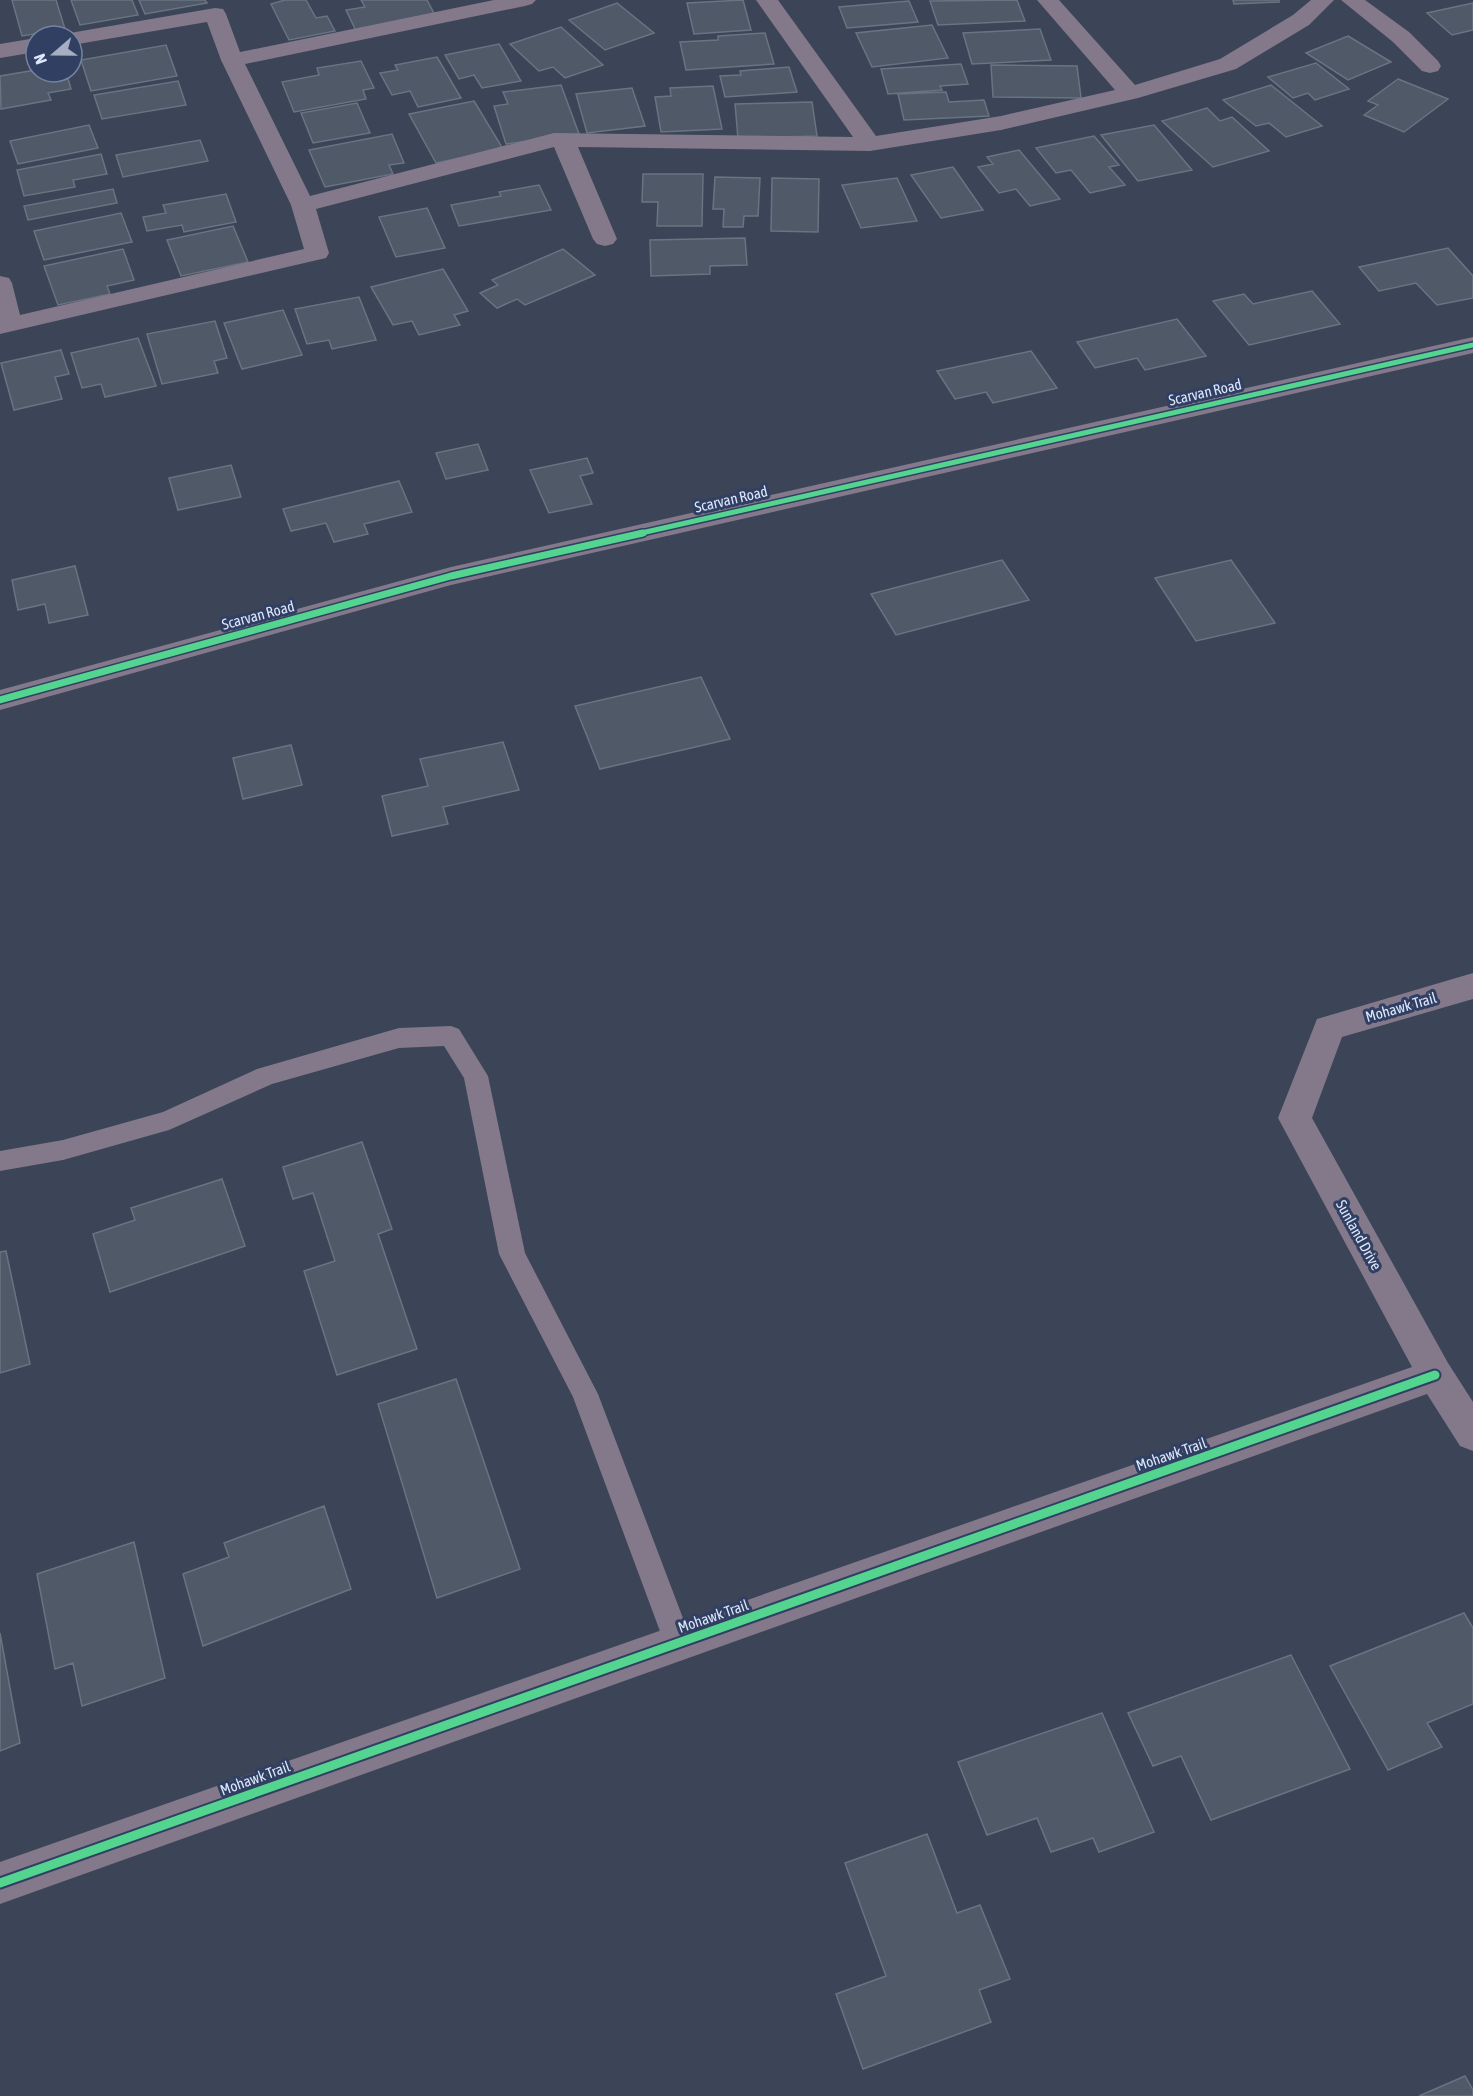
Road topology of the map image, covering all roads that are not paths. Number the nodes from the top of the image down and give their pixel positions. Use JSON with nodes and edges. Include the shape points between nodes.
{"nodes":[{"id":1,"x":767,"y":0,"type":"edge"},
{"id":2,"x":1048,"y":0,"type":"edge"},
{"id":3,"x":1323,"y":0,"type":"edge"},
{"id":4,"x":1352,"y":0,"type":"edge"},
{"id":5,"x":513,"y":1,"type":"edge"},
{"id":6,"x":84,"y":37,"type":"edge"},
{"id":7,"x":24,"y":47,"type":"edge"},
{"id":8,"x":0,"y":51,"type":"edge"},
{"id":9,"x":232,"y":60,"type":"junction"},
{"id":10,"x":1430,"y":66,"type":"dead end"},
{"id":11,"x":1130,"y":93,"type":"junction"},
{"id":12,"x":564,"y":140,"type":"junction"},
{"id":13,"x":870,"y":144,"type":"junction"},
{"id":14,"x":303,"y":205,"type":"junction"},
{"id":15,"x":604,"y":239,"type":"dead end"},
{"id":16,"x":0,"y":283,"type":"edge"},
{"id":17,"x":5,"y":326,"type":"edge"},
{"id":18,"x":1473,"y":345,"type":"edge"},
{"id":19,"x":0,"y":700,"type":"edge"},
{"id":20,"x":1473,"y":986,"type":"edge"},
{"id":21,"x":1329,"y":1028,"type":"joint"},
{"id":22,"x":0,"y":1161,"type":"edge"},
{"id":23,"x":1435,"y":1375,"type":"junction"},
{"id":24,"x":1473,"y":1434,"type":"edge"},
{"id":25,"x":678,"y":1642,"type":"junction"},
{"id":26,"x":0,"y":1883,"type":"edge"}],
"edges":[{"from":1,"to":13,"type":"street"},
{"from":2,"to":11,"type":"street"},
{"from":3,"to":11,"type":"street","via":[[1301,20],[1228,64]]},
{"from":4,"to":10,"type":"street","via":[[1401,37]]},
{"from":5,"to":9,"type":"street"},
{"from":6,"to":9,"type":"street","via":[[215,14]]},
{"from":7,"to":8,"type":"street"},
{"from":9,"to":14,"type":"street"},
{"from":11,"to":13,"type":"street","via":[[1001,123]]},
{"from":12,"to":13,"type":"street"},
{"from":12,"to":14,"type":"street"},
{"from":12,"to":15,"type":"street"},
{"from":14,"to":17,"type":"street","via":[[317,253]]},
{"from":16,"to":17,"type":"street"},
{"from":18,"to":19,"type":"street","name":"Scarvan Road","via":[[451,576]]},
{"from":20,"to":21,"type":"street","name":"Mohawk Trail"},
{"from":21,"to":23,"type":"street","name":"Sunland Drive","via":[[1295,1118]]},
{"from":22,"to":25,"type":"lane","via":[[63,1150],[169,1120],[266,1076],[399,1038],[451,1036],[476,1076],[512,1254],[585,1394]]},
{"from":23,"to":24,"type":"street","name":"Sunland Drive"},
{"from":23,"to":25,"type":"street","name":"Mohawk Trail"},
{"from":25,"to":26,"type":"street","name":"Mohawk Trail"}]}
